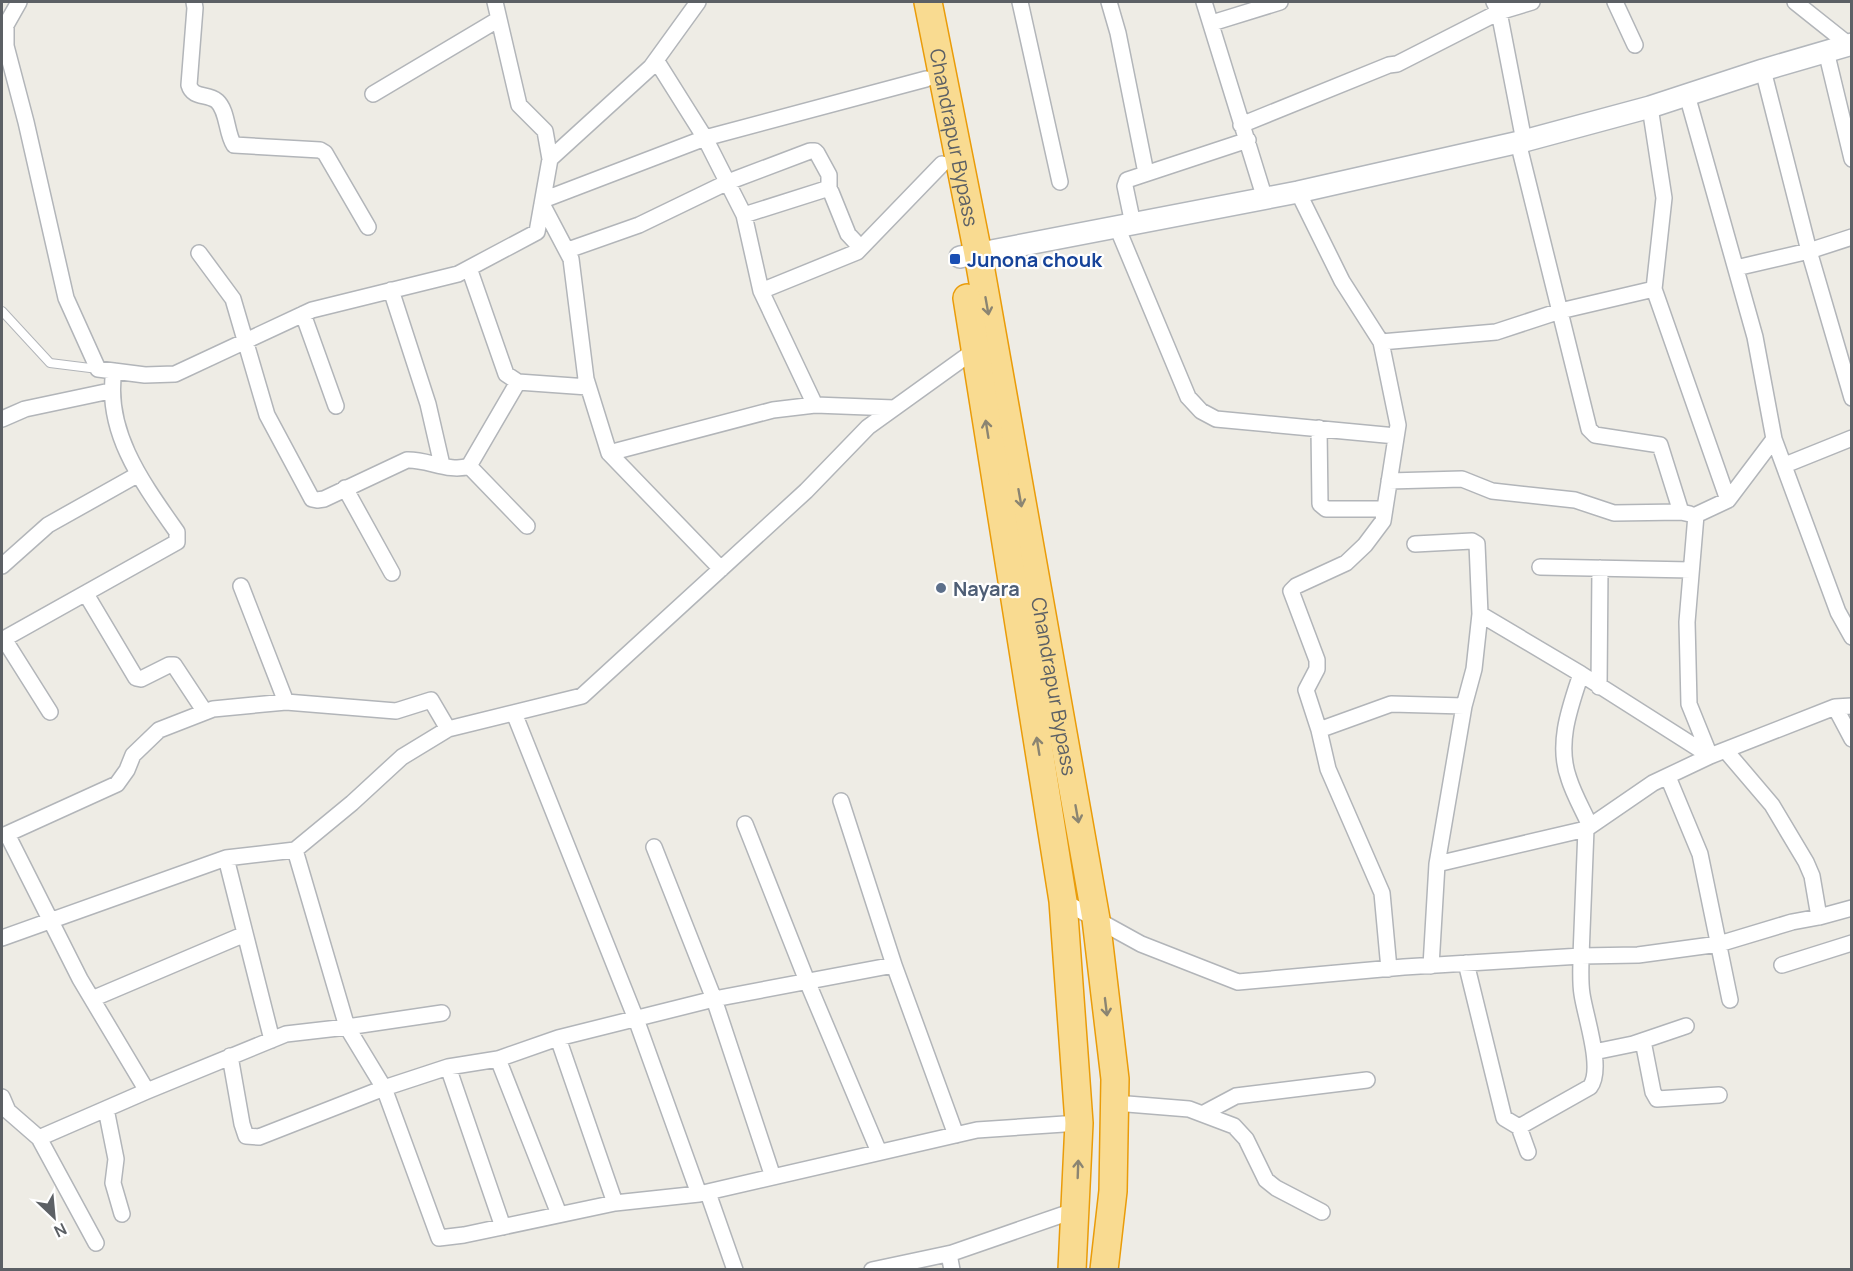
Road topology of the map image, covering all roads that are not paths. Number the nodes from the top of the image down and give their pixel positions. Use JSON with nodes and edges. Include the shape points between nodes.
{"nodes":[{"id":1,"x":19,"y":2,"type":"edge"},
{"id":2,"x":194,"y":2,"type":"edge"},
{"id":3,"x":495,"y":2,"type":"edge"},
{"id":4,"x":698,"y":2,"type":"edge"},
{"id":5,"x":911,"y":2,"type":"edge"},
{"id":6,"x":928,"y":2,"type":"edge"},
{"id":7,"x":1020,"y":2,"type":"edge"},
{"id":8,"x":1108,"y":2,"type":"edge"},
{"id":9,"x":1204,"y":2,"type":"edge"},
{"id":10,"x":1280,"y":2,"type":"edge"},
{"id":11,"x":1532,"y":2,"type":"edge"},
{"id":12,"x":1615,"y":2,"type":"edge"},
{"id":13,"x":1795,"y":2,"type":"edge"},
{"id":14,"x":1497,"y":7,"type":"edge"},
{"id":15,"x":499,"y":19,"type":"junction"},
{"id":16,"x":4,"y":22,"type":"edge"},
{"id":17,"x":1212,"y":23,"type":"junction"},
{"id":18,"x":1850,"y":44,"type":"edge"},
{"id":19,"x":1635,"y":45,"type":"dead end"},
{"id":20,"x":1826,"y":51,"type":"junction"},
{"id":21,"x":656,"y":60,"type":"junction"},
{"id":22,"x":1763,"y":70,"type":"junction"},
{"id":23,"x":926,"y":80,"type":"junction"},
{"id":24,"x":373,"y":94,"type":"dead end"},
{"id":25,"x":1687,"y":95,"type":"junction"},
{"id":26,"x":1650,"y":107,"type":"junction"},
{"id":27,"x":1241,"y":125,"type":"junction"},
{"id":28,"x":705,"y":138,"type":"junction"},
{"id":29,"x":1248,"y":140,"type":"junction"},
{"id":30,"x":1521,"y":142,"type":"junction"},
{"id":31,"x":550,"y":159,"type":"junction"},
{"id":32,"x":1851,"y":159,"type":"edge"},
{"id":33,"x":942,"y":164,"type":"junction"},
{"id":34,"x":1146,"y":173,"type":"junction"},
{"id":35,"x":728,"y":182,"type":"junction"},
{"id":36,"x":1060,"y":182,"type":"dead end"},
{"id":37,"x":829,"y":190,"type":"junction"},
{"id":38,"x":1298,"y":192,"type":"junction"},
{"id":39,"x":1265,"y":199,"type":"junction"},
{"id":40,"x":542,"y":202,"type":"junction"},
{"id":41,"x":744,"y":215,"type":"junction"},
{"id":42,"x":1125,"y":226,"type":"junction"},
{"id":43,"x":368,"y":227,"type":"dead end"},
{"id":44,"x":1851,"y":237,"type":"edge"},
{"id":45,"x":861,"y":248,"type":"junction"},
{"id":46,"x":568,"y":250,"type":"junction"},
{"id":47,"x":1809,"y":251,"type":"junction"},
{"id":48,"x":199,"y":253,"type":"dead end"},
{"id":49,"x":969,"y":256,"type":"junction"},
{"id":50,"x":469,"y":268,"type":"junction"},
{"id":51,"x":1736,"y":268,"type":"junction"},
{"id":52,"x":1654,"y":289,"type":"junction"},
{"id":53,"x":391,"y":290,"type":"junction"},
{"id":54,"x":761,"y":291,"type":"junction"},
{"id":55,"x":2,"y":311,"type":"edge"},
{"id":56,"x":1560,"y":311,"type":"junction"},
{"id":57,"x":303,"y":314,"type":"junction"},
{"id":58,"x":246,"y":341,"type":"junction"},
{"id":59,"x":1381,"y":342,"type":"junction"},
{"id":60,"x":975,"y":350,"type":"junction"},
{"id":61,"x":106,"y":370,"type":"junction"},
{"id":62,"x":518,"y":382,"type":"junction"},
{"id":63,"x":588,"y":387,"type":"junction"},
{"id":64,"x":1851,"y":390,"type":"edge"},
{"id":65,"x":110,"y":391,"type":"junction"},
{"id":66,"x":815,"y":405,"type":"junction"},
{"id":67,"x":336,"y":406,"type":"dead end"},
{"id":68,"x":894,"y":408,"type":"junction"},
{"id":69,"x":2,"y":419,"type":"edge"},
{"id":70,"x":1319,"y":428,"type":"junction"},
{"id":71,"x":1396,"y":436,"type":"junction"},
{"id":72,"x":1851,"y":438,"type":"edge"},
{"id":73,"x":1774,"y":439,"type":"junction"},
{"id":74,"x":609,"y":453,"type":"junction"},
{"id":75,"x":442,"y":465,"type":"junction"},
{"id":76,"x":1785,"y":465,"type":"junction"},
{"id":77,"x":470,"y":466,"type":"junction"},
{"id":78,"x":137,"y":475,"type":"junction"},
{"id":79,"x":1389,"y":481,"type":"junction"},
{"id":80,"x":345,"y":488,"type":"junction"},
{"id":81,"x":1728,"y":500,"type":"junction"},
{"id":82,"x":1384,"y":509,"type":"junction"},
{"id":83,"x":1688,"y":514,"type":"junction"},
{"id":84,"x":527,"y":526,"type":"dead end"},
{"id":85,"x":1415,"y":543,"type":"dead end"},
{"id":86,"x":2,"y":566,"type":"edge"},
{"id":87,"x":1540,"y":567,"type":"dead end"},
{"id":88,"x":1600,"y":568,"type":"junction"},
{"id":89,"x":721,"y":569,"type":"junction"},
{"id":90,"x":1691,"y":570,"type":"junction"},
{"id":91,"x":392,"y":573,"type":"dead end"},
{"id":92,"x":241,"y":586,"type":"dead end"},
{"id":93,"x":86,"y":594,"type":"junction"},
{"id":94,"x":1845,"y":609,"type":"edge"},
{"id":95,"x":1480,"y":614,"type":"junction"},
{"id":96,"x":1851,"y":637,"type":"edge"},
{"id":97,"x":3,"y":639,"type":"edge"},
{"id":98,"x":1581,"y":674,"type":"junction"},
{"id":99,"x":1599,"y":687,"type":"junction"},
{"id":100,"x":286,"y":702,"type":"junction"},
{"id":101,"x":1464,"y":706,"type":"junction"},
{"id":102,"x":1851,"y":706,"type":"edge"},
{"id":103,"x":1834,"y":707,"type":"junction"},
{"id":104,"x":50,"y":712,"type":"dead end"},
{"id":105,"x":205,"y":712,"type":"junction"},
{"id":106,"x":514,"y":713,"type":"junction"},
{"id":107,"x":448,"y":729,"type":"junction"},
{"id":108,"x":1319,"y":730,"type":"junction"},
{"id":109,"x":1851,"y":739,"type":"edge"},
{"id":110,"x":1726,"y":752,"type":"junction"},
{"id":111,"x":1710,"y":756,"type":"junction"},
{"id":112,"x":1668,"y":777,"type":"junction"},
{"id":113,"x":841,"y":801,"type":"dead end"},
{"id":114,"x":746,"y":824,"type":"dead end"},
{"id":115,"x":1588,"y":827,"type":"junction"},
{"id":116,"x":4,"y":835,"type":"edge"},
{"id":117,"x":654,"y":847,"type":"dead end"},
{"id":118,"x":295,"y":850,"type":"junction"},
{"id":119,"x":226,"y":858,"type":"junction"},
{"id":120,"x":1437,"y":864,"type":"junction"},
{"id":121,"x":1063,"y":901,"type":"junction"},
{"id":122,"x":1851,"y":908,"type":"edge"},
{"id":123,"x":1819,"y":917,"type":"junction"},
{"id":124,"x":1096,"y":919,"type":"junction"},
{"id":125,"x":49,"y":921,"type":"junction"},
{"id":126,"x":245,"y":934,"type":"junction"},
{"id":127,"x":2,"y":938,"type":"edge"},
{"id":128,"x":1851,"y":943,"type":"edge"},
{"id":129,"x":1719,"y":944,"type":"junction"},
{"id":130,"x":1581,"y":956,"type":"junction"},
{"id":131,"x":1466,"y":963,"type":"junction"},
{"id":132,"x":894,"y":965,"type":"junction"},
{"id":133,"x":1782,"y":965,"type":"dead end"},
{"id":134,"x":1431,"y":966,"type":"junction"},
{"id":135,"x":1389,"y":969,"type":"junction"},
{"id":136,"x":807,"y":981,"type":"junction"},
{"id":137,"x":92,"y":999,"type":"junction"},
{"id":138,"x":714,"y":999,"type":"junction"},
{"id":139,"x":1730,"y":1000,"type":"dead end"},
{"id":140,"x":442,"y":1013,"type":"dead end"},
{"id":141,"x":636,"y":1019,"type":"junction"},
{"id":142,"x":1686,"y":1026,"type":"dead end"},
{"id":143,"x":347,"y":1027,"type":"junction"},
{"id":144,"x":558,"y":1038,"type":"junction"},
{"id":145,"x":272,"y":1040,"type":"junction"},
{"id":146,"x":1643,"y":1041,"type":"junction"},
{"id":147,"x":1594,"y":1052,"type":"junction"},
{"id":148,"x":230,"y":1056,"type":"junction"},
{"id":149,"x":498,"y":1059,"type":"junction"},
{"id":150,"x":448,"y":1067,"type":"junction"},
{"id":151,"x":1368,"y":1080,"type":"dead end"},
{"id":152,"x":384,"y":1088,"type":"junction"},
{"id":153,"x":147,"y":1091,"type":"junction"},
{"id":154,"x":1719,"y":1095,"type":"dead end"},
{"id":155,"x":2,"y":1097,"type":"edge"},
{"id":156,"x":1115,"y":1103,"type":"junction"},
{"id":157,"x":106,"y":1109,"type":"junction"},
{"id":158,"x":1204,"y":1113,"type":"junction"},
{"id":159,"x":1079,"y":1123,"type":"junction"},
{"id":160,"x":1519,"y":1127,"type":"junction"},
{"id":161,"x":956,"y":1135,"type":"junction"},
{"id":162,"x":39,"y":1138,"type":"junction"},
{"id":163,"x":879,"y":1152,"type":"junction"},
{"id":164,"x":1528,"y":1152,"type":"dead end"},
{"id":165,"x":773,"y":1177,"type":"junction"},
{"id":166,"x":704,"y":1193,"type":"junction"},
{"id":167,"x":615,"y":1203,"type":"junction"},
{"id":168,"x":1076,"y":1210,"type":"junction"},
{"id":169,"x":1322,"y":1212,"type":"dead end"},
{"id":170,"x":122,"y":1214,"type":"dead end"},
{"id":171,"x":559,"y":1214,"type":"junction"},
{"id":172,"x":503,"y":1227,"type":"junction"},
{"id":173,"x":96,"y":1243,"type":"dead end"},
{"id":174,"x":949,"y":1254,"type":"junction"},
{"id":175,"x":735,"y":1269,"type":"edge"},
{"id":176,"x":872,"y":1269,"type":"edge"},
{"id":177,"x":952,"y":1269,"type":"edge"},
{"id":178,"x":1072,"y":1269,"type":"edge"},
{"id":179,"x":1104,"y":1269,"type":"edge"}],
"edges":[{"from":1,"to":16,"type":"street"},
{"from":2,"to":43,"type":"street","via":[[191,90],[219,104],[234,145],[325,153]]},
{"from":3,"to":15,"type":"street"},
{"from":4,"to":21,"type":"street"},
{"from":5,"to":23,"type":"highway","name":"Chandrapur Bypass"},
{"from":6,"to":49,"type":"highway","name":"Chandrapur Bypass"},
{"from":7,"to":36,"type":"street"},
{"from":8,"to":34,"type":"street","via":[[1118,33]]},
{"from":9,"to":17,"type":"street"},
{"from":10,"to":17,"type":"street"},
{"from":11,"to":14,"type":"street"},
{"from":12,"to":19,"type":"street"},
{"from":13,"to":18,"type":"street"},
{"from":14,"to":27,"type":"street","via":[[1397,64]]},
{"from":14,"to":30,"type":"street"},
{"from":15,"to":24,"type":"street"},
{"from":15,"to":31,"type":"street","via":[[519,105],[545,131]]},
{"from":16,"to":61,"type":"street","via":[[6,46],[66,298]]},
{"from":17,"to":27,"type":"street"},
{"from":18,"to":20,"type":"main road"},
{"from":20,"to":22,"type":"main road"},
{"from":20,"to":32,"type":"street"},
{"from":21,"to":28,"type":"street"},
{"from":21,"to":31,"type":"street"},
{"from":22,"to":25,"type":"main road"},
{"from":22,"to":47,"type":"street"},
{"from":23,"to":28,"type":"street"},
{"from":23,"to":33,"type":"highway","name":"Chandrapur Bypass"},
{"from":25,"to":26,"type":"main road"},
{"from":25,"to":51,"type":"street"},
{"from":26,"to":30,"type":"main road"},
{"from":26,"to":52,"type":"street","via":[[1664,198]]},
{"from":27,"to":29,"type":"street"},
{"from":28,"to":35,"type":"street"},
{"from":28,"to":40,"type":"street"},
{"from":29,"to":34,"type":"street"},
{"from":29,"to":39,"type":"street"},
{"from":30,"to":38,"type":"main road"},
{"from":30,"to":56,"type":"street"},
{"from":31,"to":40,"type":"street"},
{"from":33,"to":45,"type":"street"},
{"from":33,"to":49,"type":"highway","name":"Chandrapur Bypass"},
{"from":34,"to":42,"type":"street","via":[[1125,183]]},
{"from":35,"to":37,"type":"street","via":[[815,151],[829,174]]},
{"from":35,"to":41,"type":"street"},
{"from":35,"to":46,"type":"street","via":[[639,225]]},
{"from":37,"to":41,"type":"street"},
{"from":37,"to":45,"type":"street","via":[[848,234]]},
{"from":38,"to":39,"type":"main road"},
{"from":38,"to":59,"type":"street","via":[[1342,281]]},
{"from":39,"to":42,"type":"main road"},
{"from":40,"to":46,"type":"street"},
{"from":40,"to":50,"type":"street","via":[[537,232]]},
{"from":41,"to":54,"type":"street"},
{"from":42,"to":49,"type":"main road"},
{"from":42,"to":70,"type":"street","via":[[1194,405],[1216,419]]},
{"from":44,"to":47,"type":"street"},
{"from":45,"to":54,"type":"street"},
{"from":46,"to":63,"type":"street","via":[[574,269]]},
{"from":47,"to":51,"type":"street"},
{"from":47,"to":64,"type":"street"},
{"from":48,"to":58,"type":"street","via":[[233,299]]},
{"from":49,"to":60,"type":"highway","name":"Chandrapur Bypass"},
{"from":49,"to":124,"type":"highway","name":"Chandrapur Bypass","one_way":true},
{"from":50,"to":53,"type":"street"},
{"from":50,"to":62,"type":"street","via":[[506,374]]},
{"from":51,"to":73,"type":"street","via":[[1755,337]]},
{"from":52,"to":56,"type":"street"},
{"from":52,"to":81,"type":"street"},
{"from":53,"to":57,"type":"street"},
{"from":53,"to":75,"type":"street","via":[[428,404]]},
{"from":54,"to":66,"type":"street"},
{"from":55,"to":61,"type":"lane","via":[[50,363]]},
{"from":56,"to":59,"type":"street","via":[[1496,332]]},
{"from":56,"to":83,"type":"street","via":[[1590,430],[1595,435],[1660,446]]},
{"from":57,"to":58,"type":"street"},
{"from":57,"to":67,"type":"street"},
{"from":58,"to":61,"type":"street","via":[[175,374]]},
{"from":58,"to":80,"type":"street","via":[[267,415],[312,499]]},
{"from":59,"to":71,"type":"street","via":[[1398,425]]},
{"from":60,"to":68,"type":"street"},
{"from":121,"to":60,"type":"highway","name":"Chandrapur Bypass","one_way":true},
{"from":61,"to":65,"type":"street"},
{"from":62,"to":63,"type":"street"},
{"from":62,"to":77,"type":"street"},
{"from":63,"to":74,"type":"street"},
{"from":65,"to":69,"type":"street"},
{"from":65,"to":78,"type":"street","via":[[120,436]]},
{"from":66,"to":68,"type":"street"},
{"from":66,"to":74,"type":"street","via":[[773,410]]},
{"from":68,"to":89,"type":"street","via":[[868,427]]},
{"from":70,"to":71,"type":"street"},
{"from":70,"to":82,"type":"street","via":[[1320,504],[1326,509]]},
{"from":71,"to":79,"type":"street"},
{"from":72,"to":76,"type":"street"},
{"from":73,"to":76,"type":"street"},
{"from":73,"to":81,"type":"street"},
{"from":74,"to":89,"type":"street"},
{"from":75,"to":77,"type":"street","via":[[462,469]]},
{"from":75,"to":80,"type":"street","via":[[407,460]]},
{"from":76,"to":94,"type":"street"},
{"from":77,"to":84,"type":"street"},
{"from":78,"to":86,"type":"street","via":[[48,525]]},
{"from":78,"to":93,"type":"street","via":[[177,532],[177,542]]},
{"from":79,"to":82,"type":"street"},
{"from":79,"to":83,"type":"street","via":[[1462,479],[1492,491],[1575,500],[1619,514]]},
{"from":80,"to":91,"type":"street"},
{"from":81,"to":83,"type":"street"},
{"from":82,"to":108,"type":"street","via":[[1383,521],[1346,563],[1291,591],[1317,660],[1317,669],[1306,690]]},
{"from":83,"to":90,"type":"street"},
{"from":85,"to":95,"type":"street","via":[[1477,544]]},
{"from":87,"to":88,"type":"street"},
{"from":88,"to":90,"type":"street"},
{"from":88,"to":99,"type":"street"},
{"from":89,"to":106,"type":"street","via":[[582,696]]},
{"from":90,"to":111,"type":"street","via":[[1687,622],[1689,704]]},
{"from":92,"to":100,"type":"street"},
{"from":93,"to":97,"type":"street"},
{"from":93,"to":105,"type":"street","via":[[136,678],[174,665]]},
{"from":94,"to":96,"type":"street"},
{"from":95,"to":98,"type":"street"},
{"from":95,"to":101,"type":"street","via":[[1474,669]]},
{"from":97,"to":104,"type":"street"},
{"from":98,"to":99,"type":"street"},
{"from":98,"to":115,"type":"street","via":[[1567,715],[1564,744],[1569,779]]},
{"from":99,"to":111,"type":"street"},
{"from":100,"to":105,"type":"street"},
{"from":100,"to":107,"type":"street","via":[[396,711],[430,700]]},
{"from":101,"to":108,"type":"street","via":[[1391,705]]},
{"from":101,"to":120,"type":"street"},
{"from":102,"to":103,"type":"street"},
{"from":103,"to":109,"type":"street"},
{"from":103,"to":110,"type":"street"},
{"from":105,"to":116,"type":"street","via":[[159,730],[132,755],[117,784]]},
{"from":106,"to":107,"type":"street"},
{"from":106,"to":141,"type":"street"},
{"from":107,"to":118,"type":"street","via":[[402,757]]},
{"from":108,"to":135,"type":"street","via":[[1328,769],[1382,893]]},
{"from":110,"to":111,"type":"street"},
{"from":110,"to":123,"type":"street","via":[[1772,805],[1806,862]]},
{"from":111,"to":112,"type":"street"},
{"from":112,"to":115,"type":"street"},
{"from":112,"to":129,"type":"street","via":[[1700,854]]},
{"from":113,"to":132,"type":"street"},
{"from":114,"to":136,"type":"street"},
{"from":115,"to":120,"type":"street"},
{"from":115,"to":130,"type":"street"},
{"from":116,"to":125,"type":"street"},
{"from":117,"to":138,"type":"street"},
{"from":118,"to":119,"type":"street"},
{"from":118,"to":143,"type":"street"},
{"from":119,"to":125,"type":"street"},
{"from":119,"to":126,"type":"street"},
{"from":120,"to":134,"type":"street"},
{"from":121,"to":124,"type":"street"},
{"from":121,"to":159,"type":"highway","name":"Chandrapur Bypass"},
{"from":122,"to":123,"type":"street"},
{"from":123,"to":129,"type":"street"},
{"from":124,"to":135,"type":"street","via":[[1141,944],[1238,982]]},
{"from":124,"to":156,"type":"highway","name":"Chandrapur Bypass","one_way":true},
{"from":125,"to":127,"type":"street"},
{"from":125,"to":137,"type":"street"},
{"from":126,"to":137,"type":"street"},
{"from":126,"to":145,"type":"street"},
{"from":128,"to":133,"type":"street"},
{"from":129,"to":130,"type":"street","via":[[1638,955]]},
{"from":129,"to":139,"type":"street"},
{"from":130,"to":131,"type":"street"},
{"from":130,"to":147,"type":"street","via":[[1582,996]]},
{"from":131,"to":134,"type":"street"},
{"from":131,"to":160,"type":"street","via":[[1504,1118]]},
{"from":132,"to":136,"type":"street"},
{"from":132,"to":161,"type":"street"},
{"from":134,"to":135,"type":"street"},
{"from":136,"to":138,"type":"street"},
{"from":136,"to":163,"type":"street"},
{"from":137,"to":153,"type":"street"},
{"from":138,"to":141,"type":"street"},
{"from":138,"to":165,"type":"street"},
{"from":140,"to":143,"type":"street"},
{"from":141,"to":144,"type":"street"},
{"from":141,"to":166,"type":"street"},
{"from":142,"to":146,"type":"street"},
{"from":143,"to":145,"type":"street","via":[[286,1034]]},
{"from":143,"to":152,"type":"street"},
{"from":144,"to":149,"type":"street"},
{"from":144,"to":167,"type":"street"},
{"from":145,"to":148,"type":"street"},
{"from":146,"to":147,"type":"street"},
{"from":146,"to":154,"type":"street","via":[[1657,1099]]},
{"from":147,"to":160,"type":"street","via":[[1590,1087]]},
{"from":148,"to":152,"type":"street","via":[[246,1136],[259,1137]]},
{"from":148,"to":153,"type":"street"},
{"from":149,"to":150,"type":"street"},
{"from":149,"to":171,"type":"street"},
{"from":150,"to":152,"type":"street"},
{"from":150,"to":172,"type":"street"},
{"from":151,"to":158,"type":"street","via":[[1236,1096]]},
{"from":152,"to":172,"type":"street","via":[[439,1238]]},
{"from":153,"to":157,"type":"street"},
{"from":155,"to":162,"type":"street","via":[[8,1111]]},
{"from":156,"to":158,"type":"street"},
{"from":156,"to":179,"type":"highway","name":"Chandrapur Bypass","via":[[1112,1198]]},
{"from":157,"to":162,"type":"street"},
{"from":157,"to":170,"type":"street","via":[[116,1159],[113,1183]]},
{"from":158,"to":169,"type":"street","via":[[1241,1131],[1260,1171],[1275,1188]]},
{"from":159,"to":161,"type":"street"},
{"from":168,"to":159,"type":"highway","name":"Chandrapur Bypass","one_way":true},
{"from":160,"to":164,"type":"street"},
{"from":161,"to":163,"type":"street"},
{"from":162,"to":173,"type":"street"},
{"from":163,"to":165,"type":"street"},
{"from":165,"to":166,"type":"street"},
{"from":166,"to":167,"type":"street"},
{"from":166,"to":175,"type":"street"},
{"from":167,"to":171,"type":"street"},
{"from":168,"to":174,"type":"street"},
{"from":168,"to":178,"type":"highway","name":"Chandrapur Bypass"},
{"from":171,"to":172,"type":"street"},
{"from":174,"to":176,"type":"street"},
{"from":174,"to":177,"type":"street"}]}
